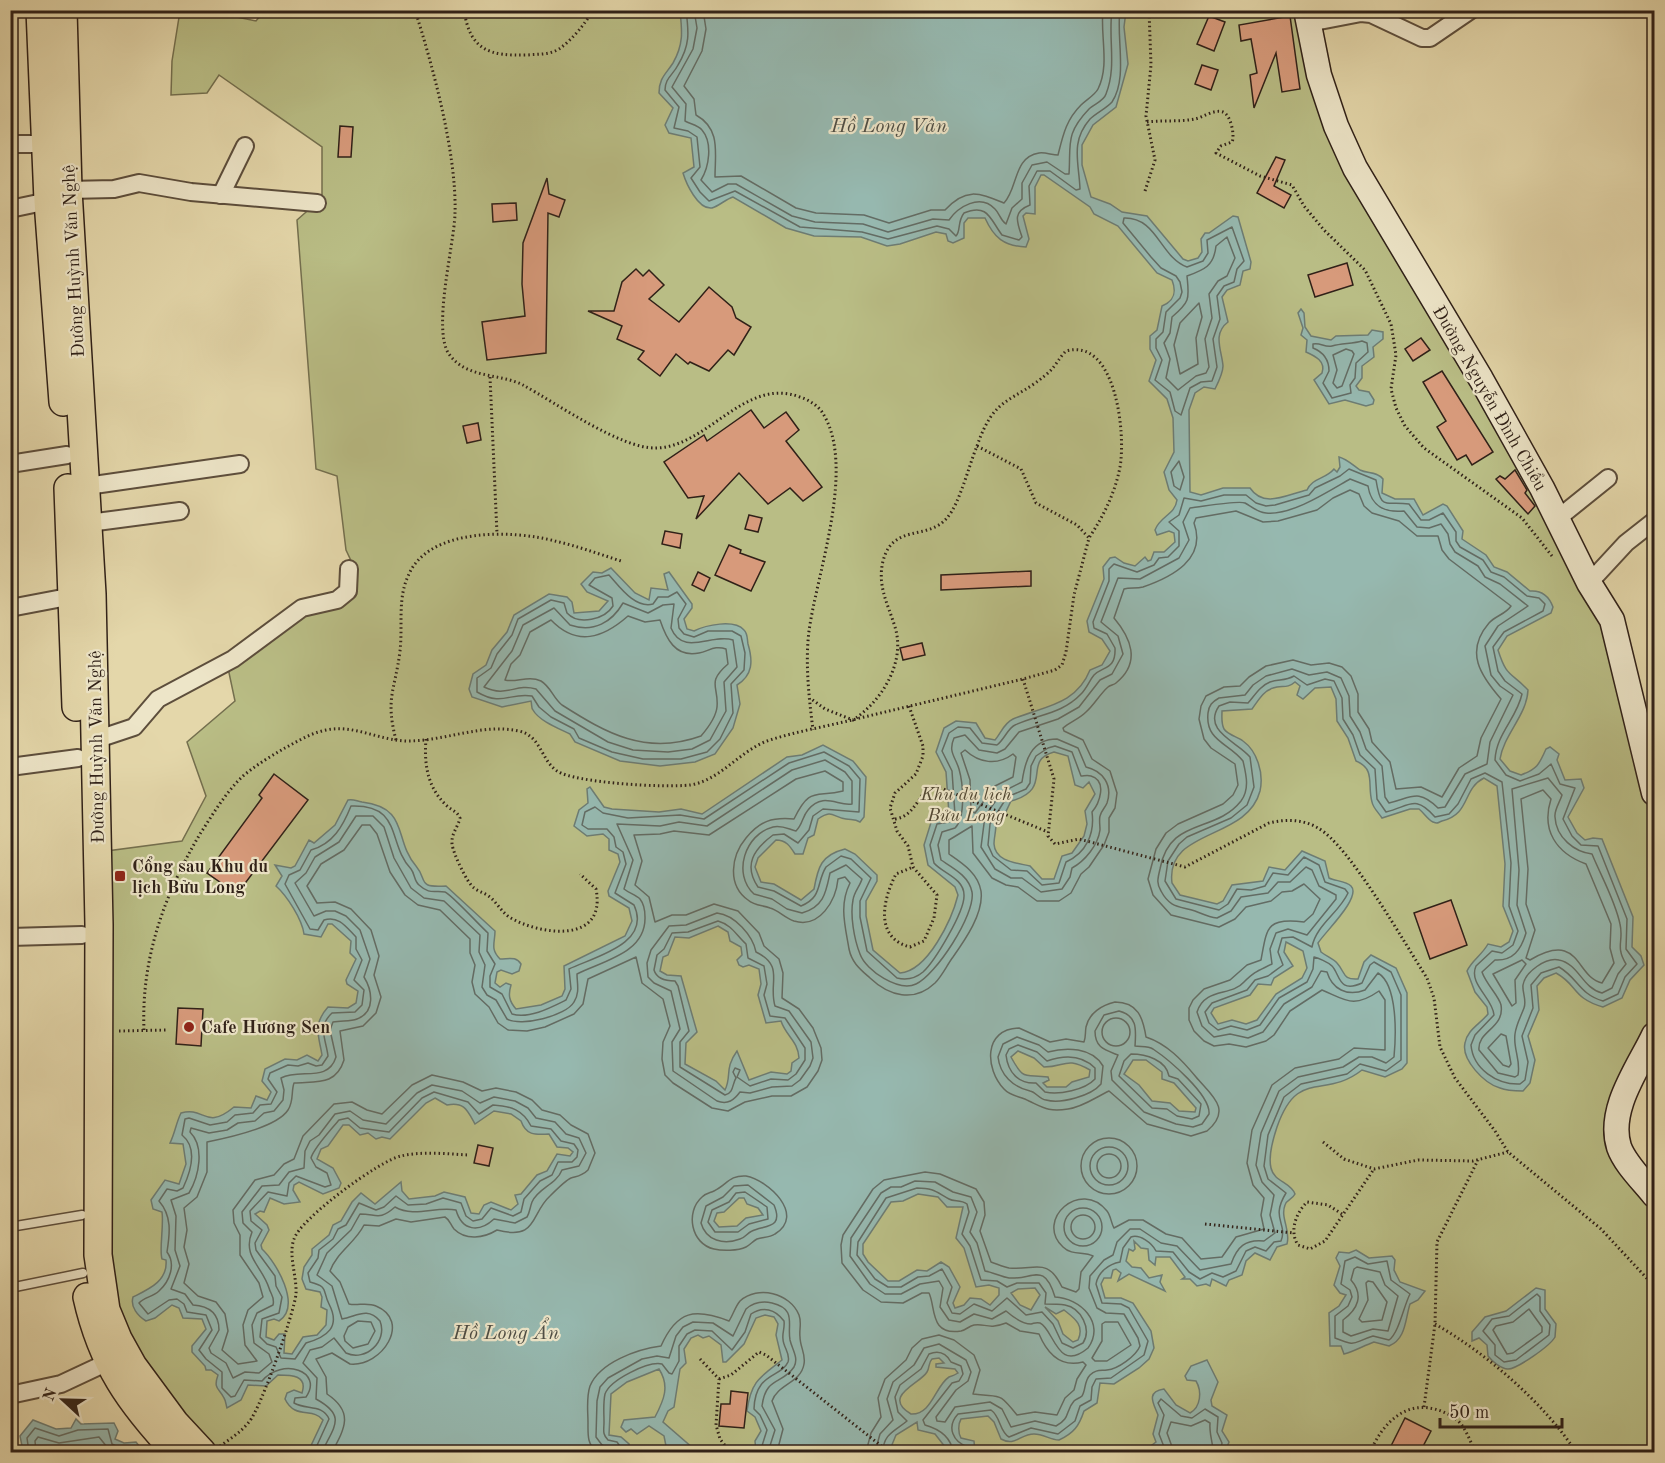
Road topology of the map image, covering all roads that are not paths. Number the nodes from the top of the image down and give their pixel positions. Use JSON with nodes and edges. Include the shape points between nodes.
{"nodes":[{"id":1,"x":40,"y":10,"type":"edge"},
{"id":2,"x":63,"y":10,"type":"edge"},
{"id":3,"x":1471,"y":10,"type":"edge"},
{"id":4,"x":1307,"y":17,"type":"edge"},
{"id":5,"x":10,"y":144,"type":"edge"},
{"id":6,"x":46,"y":144,"type":"junction"},
{"id":7,"x":245,"y":146,"type":"dead end"},
{"id":8,"x":58,"y":195,"type":"junction"},
{"id":9,"x":221,"y":195,"type":"junction"},
{"id":10,"x":317,"y":203,"type":"dead end"},
{"id":11,"x":10,"y":209,"type":"edge"},
{"id":12,"x":67,"y":455,"type":"junction"},
{"id":13,"x":10,"y":464,"type":"edge"},
{"id":14,"x":240,"y":464,"type":"dead end"},
{"id":15,"x":1608,"y":478,"type":"dead end"},
{"id":16,"x":87,"y":486,"type":"junction"},
{"id":17,"x":180,"y":511,"type":"dead end"},
{"id":18,"x":1557,"y":519,"type":"junction"},
{"id":19,"x":1654,"y":521,"type":"edge"},
{"id":20,"x":88,"y":523,"type":"junction"},
{"id":21,"x":349,"y":569,"type":"dead end"},
{"id":22,"x":1589,"y":584,"type":"junction"},
{"id":23,"x":82,"y":595,"type":"junction"},
{"id":24,"x":10,"y":608,"type":"edge"},
{"id":25,"x":87,"y":749,"type":"junction"},
{"id":26,"x":10,"y":767,"type":"edge"},
{"id":27,"x":1654,"y":788,"type":"edge"},
{"id":28,"x":82,"y":935,"type":"junction"},
{"id":29,"x":10,"y":937,"type":"edge"},
{"id":30,"x":1654,"y":1035,"type":"edge"},
{"id":31,"x":1654,"y":1195,"type":"edge"},
{"id":32,"x":82,"y":1215,"type":"junction"},
{"id":33,"x":10,"y":1227,"type":"edge"},
{"id":34,"x":83,"y":1272,"type":"junction"},
{"id":35,"x":10,"y":1288,"type":"edge"},
{"id":36,"x":108,"y":1362,"type":"junction"},
{"id":37,"x":10,"y":1395,"type":"edge"},
{"id":38,"x":176,"y":1452,"type":"edge"},
{"id":39,"x":202,"y":1452,"type":"edge"}],
"edges":[{"from":1,"to":6,"type":"main road","name":"Đường Huỳnh Văn Nghệ"},
{"from":2,"to":8,"type":"main road","name":"Đường Huỳnh Văn Nghệ"},
{"from":3,"to":4,"type":"street","via":[[1430,38],[1422,38],[1371,14]]},
{"from":4,"to":18,"type":"main road","name":"Đường Nguyễn Đình Chiểu","via":[[1319,75],[1355,168],[1481,379]]},
{"from":5,"to":6,"type":"street"},
{"from":6,"to":8,"type":"main road","name":"Đường Huỳnh Văn Nghệ"},
{"from":7,"to":9,"type":"street"},
{"from":8,"to":9,"type":"street","via":[[139,183]]},
{"from":8,"to":11,"type":"street"},
{"from":8,"to":12,"type":"main road","name":"Đường Huỳnh Văn Nghệ"},
{"from":8,"to":16,"type":"main road","name":"Đường Huỳnh Văn Nghệ"},
{"from":9,"to":10,"type":"street"},
{"from":12,"to":13,"type":"street"},
{"from":12,"to":23,"type":"main road","name":"Đường Huỳnh Văn Nghệ"},
{"from":14,"to":16,"type":"street"},
{"from":15,"to":18,"type":"street"},
{"from":16,"to":20,"type":"main road","name":"Đường Huỳnh Văn Nghệ"},
{"from":17,"to":20,"type":"street"},
{"from":18,"to":22,"type":"main road","name":"Đường Nguyễn Đình Chiểu"},
{"from":19,"to":22,"type":"street","via":[[1626,543]]},
{"from":20,"to":23,"type":"main road","name":"Đường Huỳnh Văn Nghệ"},
{"from":21,"to":25,"type":"street","via":[[348,591],[337,600],[302,608],[233,659],[158,699],[134,727]]},
{"from":22,"to":27,"type":"main road","name":"Đường Nguyễn Đình Chiểu","via":[[1612,620]]},
{"from":23,"to":24,"type":"street"},
{"from":23,"to":25,"type":"main road","name":"Đường Huỳnh Văn Nghệ"},
{"from":25,"to":26,"type":"street"},
{"from":25,"to":28,"type":"main road","name":"Đường Huỳnh Văn Nghệ"},
{"from":25,"to":39,"type":"main road","name":"Đường Huỳnh Văn Nghệ","via":[[99,1031],[98,1255],[106,1310],[133,1366]]},
{"from":28,"to":29,"type":"street"},
{"from":28,"to":32,"type":"main road","name":"Đường Huỳnh Văn Nghệ"},
{"from":30,"to":31,"type":"main road","via":[[1621,1104],[1617,1127],[1619,1147]]},
{"from":32,"to":33,"type":"lane"},
{"from":32,"to":34,"type":"main road","name":"Đường Huỳnh Văn Nghệ"},
{"from":34,"to":35,"type":"lane"},
{"from":34,"to":36,"type":"main road","name":"Đường Huỳnh Văn Nghệ","via":[[96,1336]]},
{"from":36,"to":37,"type":"street","via":[[61,1384]]},
{"from":36,"to":38,"type":"main road","name":"Đường Huỳnh Văn Nghệ","via":[[123,1390]]}]}
